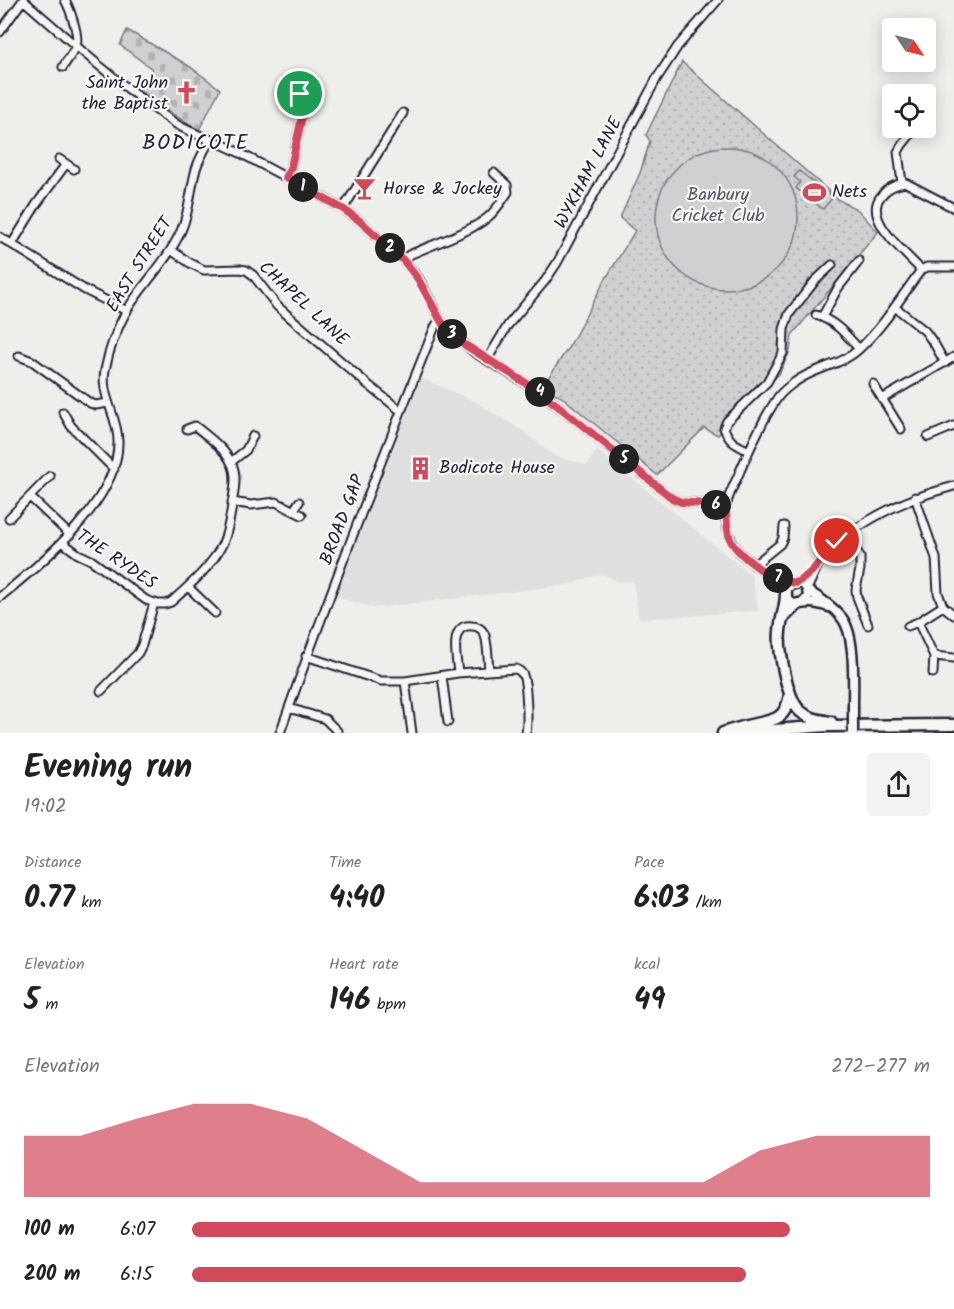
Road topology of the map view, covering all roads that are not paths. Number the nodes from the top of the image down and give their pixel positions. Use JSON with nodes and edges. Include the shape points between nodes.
{"nodes":[{"id":1,"x":23,"y":0,"type":"edge"},
{"id":2,"x":65,"y":0,"type":"edge"},
{"id":3,"x":718,"y":0,"type":"edge"},
{"id":4,"x":0,"y":32,"type":"edge"},
{"id":5,"x":76,"y":46,"type":"junction"},
{"id":6,"x":63,"y":67,"type":"dead end"},
{"id":7,"x":299,"y":87,"type":"dead end"},
{"id":8,"x":403,"y":113,"type":"dead end"},
{"id":9,"x":908,"y":138,"type":"edge"},
{"id":10,"x":210,"y":140,"type":"junction"},
{"id":11,"x":59,"y":159,"type":"dead end"},
{"id":12,"x":66,"y":164,"type":"junction"},
{"id":13,"x":74,"y":169,"type":"dead end"},
{"id":14,"x":494,"y":173,"type":"dead end"},
{"id":15,"x":286,"y":178,"type":"junction"},
{"id":16,"x":903,"y":183,"type":"junction"},
{"id":17,"x":954,"y":208,"type":"edge"},
{"id":18,"x":343,"y":209,"type":"junction"},
{"id":19,"x":0,"y":237,"type":"edge"},
{"id":20,"x":12,"y":244,"type":"junction"},
{"id":21,"x":171,"y":250,"type":"junction"},
{"id":22,"x":403,"y":260,"type":"junction"},
{"id":23,"x":859,"y":261,"type":"dead end"},
{"id":24,"x":832,"y":265,"type":"dead end"},
{"id":25,"x":954,"y":267,"type":"edge"},
{"id":26,"x":921,"y":270,"type":"junction"},
{"id":27,"x":895,"y":307,"type":"junction"},
{"id":28,"x":127,"y":311,"type":"junction"},
{"id":29,"x":441,"y":321,"type":"junction"},
{"id":30,"x":859,"y":349,"type":"junction"},
{"id":31,"x":19,"y":356,"type":"dead end"},
{"id":32,"x":954,"y":357,"type":"edge"},
{"id":33,"x":487,"y":360,"type":"junction"},
{"id":34,"x":945,"y":363,"type":"junction"},
{"id":35,"x":873,"y":384,"type":"dead end"},
{"id":36,"x":882,"y":399,"type":"junction"},
{"id":37,"x":108,"y":403,"type":"junction"},
{"id":38,"x":401,"y":411,"type":"junction"},
{"id":39,"x":63,"y":412,"type":"dead end"},
{"id":40,"x":199,"y":417,"type":"dead end"},
{"id":41,"x":195,"y":426,"type":"junction"},
{"id":42,"x":954,"y":426,"type":"edge"},
{"id":43,"x":187,"y":429,"type":"dead end"},
{"id":44,"x":901,"y":429,"type":"dead end"},
{"id":45,"x":253,"y":436,"type":"dead end"},
{"id":46,"x":928,"y":437,"type":"dead end"},
{"id":47,"x":749,"y":451,"type":"junction"},
{"id":48,"x":231,"y":462,"type":"junction"},
{"id":49,"x":114,"y":469,"type":"junction"},
{"id":50,"x":50,"y":476,"type":"dead end"},
{"id":51,"x":954,"y":486,"type":"edge"},
{"id":52,"x":30,"y":497,"type":"junction"},
{"id":53,"x":915,"y":497,"type":"junction"},
{"id":54,"x":232,"y":502,"type":"junction"},
{"id":55,"x":299,"y":502,"type":"dead end"},
{"id":56,"x":726,"y":506,"type":"junction"},
{"id":57,"x":294,"y":510,"type":"junction"},
{"id":58,"x":302,"y":515,"type":"dead end"},
{"id":59,"x":9,"y":518,"type":"dead end"},
{"id":60,"x":784,"y":526,"type":"dead end"},
{"id":61,"x":847,"y":534,"type":"junction"},
{"id":62,"x":70,"y":535,"type":"junction"},
{"id":63,"x":62,"y":542,"type":"junction"},
{"id":64,"x":754,"y":565,"type":"junction"},
{"id":65,"x":817,"y":566,"type":"junction"},
{"id":66,"x":773,"y":576,"type":"junction"},
{"id":67,"x":795,"y":583,"type":"junction"},
{"id":68,"x":188,"y":587,"type":"junction"},
{"id":69,"x":808,"y":590,"type":"junction"},
{"id":70,"x":787,"y":593,"type":"junction"},
{"id":71,"x":0,"y":597,"type":"edge"},
{"id":72,"x":154,"y":603,"type":"junction"},
{"id":73,"x":800,"y":604,"type":"junction"},
{"id":74,"x":943,"y":606,"type":"junction"},
{"id":75,"x":832,"y":609,"type":"junction"},
{"id":76,"x":215,"y":613,"type":"dead end"},
{"id":77,"x":954,"y":615,"type":"edge"},
{"id":78,"x":782,"y":621,"type":"junction"},
{"id":79,"x":918,"y":622,"type":"junction"},
{"id":80,"x":868,"y":625,"type":"dead end"},
{"id":81,"x":908,"y":626,"type":"dead end"},
{"id":82,"x":934,"y":656,"type":"junction"},
{"id":83,"x":306,"y":657,"type":"junction"},
{"id":84,"x":954,"y":658,"type":"edge"},
{"id":85,"x":489,"y":671,"type":"junction"},
{"id":86,"x":458,"y":673,"type":"junction"},
{"id":87,"x":933,"y":673,"type":"dead end"},
{"id":88,"x":442,"y":676,"type":"junction"},
{"id":89,"x":405,"y":681,"type":"junction"},
{"id":90,"x":100,"y":691,"type":"dead end"},
{"id":91,"x":790,"y":695,"type":"junction"},
{"id":92,"x":289,"y":708,"type":"junction"},
{"id":93,"x":448,"y":722,"type":"dead end"},
{"id":94,"x":827,"y":726,"type":"junction"},
{"id":95,"x":954,"y":726,"type":"edge"},
{"id":96,"x":850,"y":729,"type":"edge"},
{"id":97,"x":337,"y":731,"type":"dead end"},
{"id":98,"x":280,"y":733,"type":"edge"},
{"id":99,"x":412,"y":733,"type":"edge"},
{"id":100,"x":526,"y":733,"type":"edge"},
{"id":101,"x":723,"y":733,"type":"edge"},
{"id":102,"x":735,"y":733,"type":"edge"},
{"id":103,"x":861,"y":733,"type":"edge"},
{"id":104,"x":927,"y":733,"type":"edge"}],
"edges":[{"from":1,"to":4,"type":"street"},
{"from":1,"to":5,"type":"street"},
{"from":2,"to":5,"type":"street"},
{"from":3,"to":33,"type":"street","name":"WYKHAM LANE","via":[[678,46],[657,78],[557,263],[508,325]]},
{"from":5,"to":6,"type":"street"},
{"from":5,"to":10,"type":"street","via":[[176,124]]},
{"from":7,"to":15,"type":"street","via":[[303,110]]},
{"from":8,"to":18,"type":"street"},
{"from":9,"to":16,"type":"street","via":[[898,152]]},
{"from":10,"to":15,"type":"street"},
{"from":10,"to":21,"type":"street","name":"EAST STREET","via":[[196,168],[186,221]]},
{"from":11,"to":12,"type":"street"},
{"from":12,"to":13,"type":"street"},
{"from":12,"to":20,"type":"street"},
{"from":14,"to":22,"type":"street","via":[[507,185],[508,192],[490,216]]},
{"from":15,"to":18,"type":"street"},
{"from":16,"to":17,"type":"street"},
{"from":16,"to":26,"type":"street","via":[[882,194],[876,216]]},
{"from":18,"to":22,"type":"street"},
{"from":19,"to":20,"type":"street"},
{"from":20,"to":28,"type":"street"},
{"from":21,"to":28,"type":"street","name":"EAST STREET"},
{"from":21,"to":38,"type":"street","name":"CHAPEL LANE","via":[[204,270],[246,270],[277,306]]},
{"from":22,"to":29,"type":"street"},
{"from":23,"to":30,"type":"street","via":[[819,316],[842,330]]},
{"from":24,"to":47,"type":"street","via":[[789,314],[783,353],[767,382],[727,421],[727,437]]},
{"from":25,"to":26,"type":"street"},
{"from":26,"to":27,"type":"street"},
{"from":27,"to":30,"type":"street"},
{"from":27,"to":34,"type":"street","via":[[925,331]]},
{"from":28,"to":37,"type":"street","name":"EAST STREET","via":[[105,371]]},
{"from":29,"to":33,"type":"street"},
{"from":29,"to":38,"type":"street","name":"BROAD GAP","via":[[434,329]]},
{"from":30,"to":47,"type":"street","via":[[796,381],[780,395]]},
{"from":31,"to":37,"type":"street","via":[[90,403]]},
{"from":32,"to":34,"type":"street"},
{"from":33,"to":56,"type":"street","via":[[537,390],[672,498]]},
{"from":34,"to":36,"type":"street"},
{"from":35,"to":36,"type":"street"},
{"from":36,"to":44,"type":"street"},
{"from":37,"to":49,"type":"street","name":"EAST STREET","via":[[117,427],[118,456]]},
{"from":38,"to":83,"type":"street","name":"BROAD GAP"},
{"from":39,"to":49,"type":"street","via":[[71,426]]},
{"from":40,"to":41,"type":"street"},
{"from":41,"to":43,"type":"street"},
{"from":41,"to":48,"type":"street"},
{"from":42,"to":46,"type":"street"},
{"from":45,"to":48,"type":"street","via":[[246,450]]},
{"from":47,"to":56,"type":"street"},
{"from":48,"to":54,"type":"street","name":"THE RYDES","via":[[236,481]]},
{"from":49,"to":62,"type":"street","name":"EAST STREET","via":[[97,500]]},
{"from":50,"to":52,"type":"street"},
{"from":51,"to":53,"type":"street"},
{"from":52,"to":59,"type":"street"},
{"from":52,"to":62,"type":"street"},
{"from":53,"to":61,"type":"street"},
{"from":53,"to":74,"type":"street","via":[[936,558],[936,586]]},
{"from":54,"to":57,"type":"street","via":[[276,502]]},
{"from":54,"to":68,"type":"street","name":"THE RYDES","via":[[219,550]]},
{"from":55,"to":57,"type":"street"},
{"from":56,"to":64,"type":"street","via":[[730,539]]},
{"from":57,"to":58,"type":"street"},
{"from":60,"to":64,"type":"street","via":[[780,544]]},
{"from":61,"to":65,"type":"street"},
{"from":61,"to":80,"type":"street","via":[[860,557],[856,590]]},
{"from":62,"to":63,"type":"street","name":"EAST STREET"},
{"from":63,"to":71,"type":"street","name":"EAST STREET"},
{"from":63,"to":72,"type":"street","name":"THE RYDES"},
{"from":64,"to":66,"type":"street"},
{"from":65,"to":67,"type":"street"},
{"from":65,"to":69,"type":"street"},
{"from":66,"to":67,"type":"street"},
{"from":66,"to":70,"type":"street"},
{"from":67,"to":69,"type":"street"},
{"from":67,"to":70,"type":"street"},
{"from":68,"to":72,"type":"street","name":"THE RYDES","via":[[171,602]]},
{"from":68,"to":76,"type":"street"},
{"from":69,"to":73,"type":"street","via":[[808,597]]},
{"from":69,"to":75,"type":"street"},
{"from":70,"to":73,"type":"street","via":[[792,603]]},
{"from":70,"to":78,"type":"main road"},
{"from":72,"to":90,"type":"street","name":"THE RYDES","via":[[138,653]]},
{"from":73,"to":75,"type":"street"},
{"from":73,"to":78,"type":"main road"},
{"from":74,"to":77,"type":"street"},
{"from":74,"to":79,"type":"street"},
{"from":75,"to":96,"type":"street","bridge":true,"via":[[842,618],[850,638]]},
{"from":78,"to":91,"type":"main road","via":[[781,648]]},
{"from":79,"to":81,"type":"street"},
{"from":79,"to":82,"type":"street"},
{"from":82,"to":84,"type":"street"},
{"from":82,"to":87,"type":"street"},
{"from":83,"to":89,"type":"street","via":[[374,680]]},
{"from":83,"to":92,"type":"street","name":"BROAD GAP"},
{"from":85,"to":86,"type":"street"},
{"from":85,"to":86,"type":"street","via":[[485,635],[468,625],[456,636]]},
{"from":85,"to":100,"type":"street","via":[[516,669],[523,675]]},
{"from":86,"to":88,"type":"street"},
{"from":88,"to":89,"type":"street"},
{"from":88,"to":93,"type":"street"},
{"from":89,"to":99,"type":"street"},
{"from":91,"to":96,"type":"main road","via":[[805,715]]},
{"from":91,"to":101,"type":"main road","via":[[786,708],[776,719]]},
{"from":92,"to":97,"type":"street","via":[[325,719]]},
{"from":92,"to":98,"type":"street","name":"BROAD GAP"},
{"from":94,"to":96,"type":"main road"},
{"from":94,"to":102,"type":"main road"},
{"from":94,"to":103,"type":"main road"},
{"from":95,"to":96,"type":"main road"},
{"from":95,"to":104,"type":"main road"}]}
